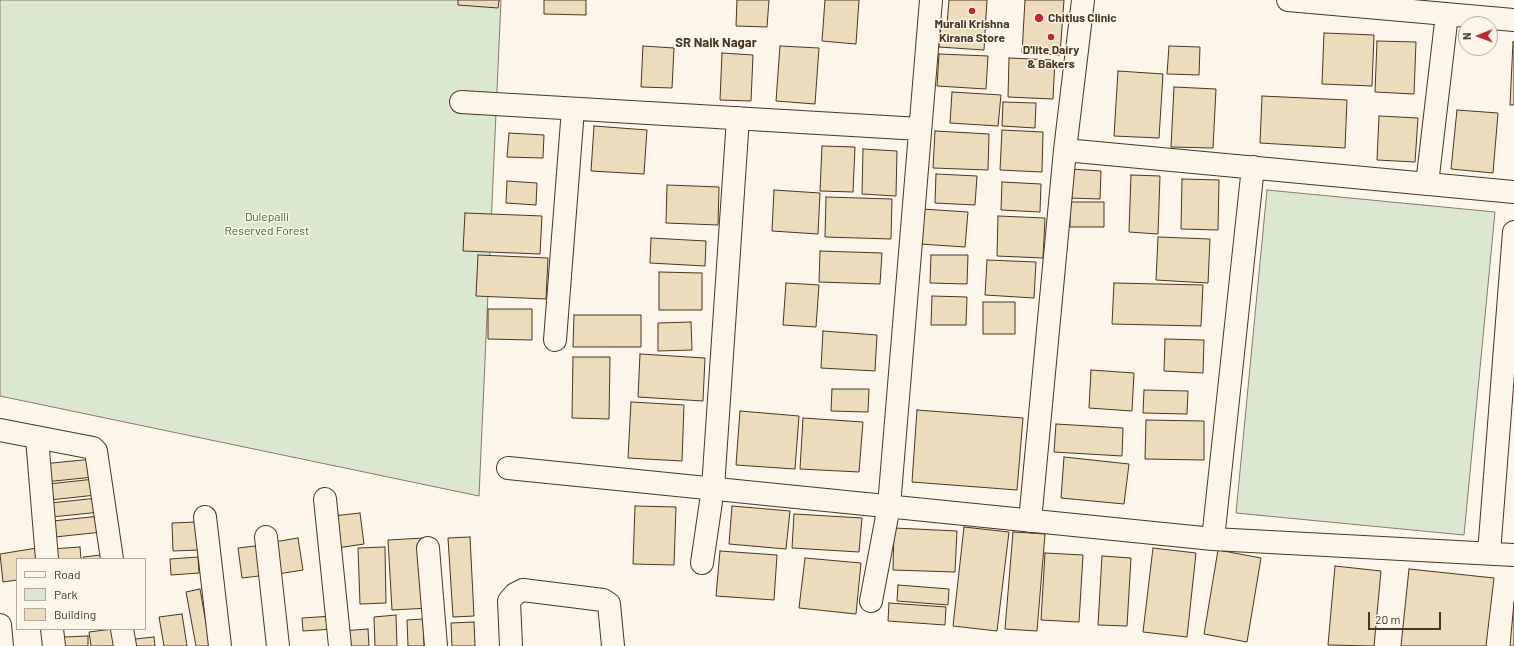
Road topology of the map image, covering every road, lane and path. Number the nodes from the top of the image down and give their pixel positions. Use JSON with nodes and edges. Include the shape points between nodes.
{"nodes":[{"id":1,"x":930,"y":0,"type":"edge"},
{"id":2,"x":1083,"y":0,"type":"edge"},
{"id":3,"x":1288,"y":0,"type":"edge"},
{"id":4,"x":1447,"y":14,"type":"junction"},
{"id":5,"x":1514,"y":20,"type":"edge"},
{"id":6,"x":461,"y":102,"type":"dead end"},
{"id":7,"x":573,"y":109,"type":"junction"},
{"id":8,"x":738,"y":118,"type":"junction"},
{"id":9,"x":920,"y":128,"type":"junction"},
{"id":10,"x":1065,"y":150,"type":"junction"},
{"id":11,"x":1253,"y":167,"type":"junction"},
{"id":12,"x":1427,"y":184,"type":"junction"},
{"id":13,"x":1514,"y":192,"type":"edge"},
{"id":14,"x":1514,"y":232,"type":"edge"},
{"id":15,"x":555,"y":340,"type":"dead end"},
{"id":16,"x":1507,"y":394,"type":"edge"},
{"id":17,"x":0,"y":430,"type":"edge"},
{"id":18,"x":36,"y":438,"type":"junction"},
{"id":19,"x":508,"y":468,"type":"dead end"},
{"id":20,"x":713,"y":488,"type":"junction"},
{"id":21,"x":325,"y":499,"type":"dead end"},
{"id":22,"x":889,"y":506,"type":"junction"},
{"id":23,"x":205,"y":517,"type":"dead end"},
{"id":24,"x":1030,"y":522,"type":"junction"},
{"id":25,"x":266,"y":537,"type":"dead end"},
{"id":26,"x":1213,"y":539,"type":"junction"},
{"id":27,"x":428,"y":548,"type":"dead end"},
{"id":28,"x":1489,"y":553,"type":"junction"},
{"id":29,"x":1514,"y":555,"type":"edge"},
{"id":30,"x":47,"y":558,"type":"edge"},
{"id":31,"x":112,"y":558,"type":"edge"},
{"id":32,"x":702,"y":563,"type":"dead end"},
{"id":33,"x":872,"y":601,"type":"dead end"},
{"id":34,"x":0,"y":625,"type":"edge"},
{"id":35,"x":52,"y":630,"type":"edge"},
{"id":36,"x":122,"y":630,"type":"edge"},
{"id":37,"x":2,"y":646,"type":"edge"},
{"id":38,"x":54,"y":646,"type":"edge"},
{"id":39,"x":125,"y":646,"type":"edge"},
{"id":40,"x":220,"y":646,"type":"edge"},
{"id":41,"x":278,"y":646,"type":"edge"},
{"id":42,"x":340,"y":646,"type":"edge"},
{"id":43,"x":436,"y":646,"type":"edge"},
{"id":44,"x":511,"y":646,"type":"edge"},
{"id":45,"x":613,"y":646,"type":"edge"}],
"edges":[{"from":1,"to":9,"type":"street"},
{"from":2,"to":10,"type":"street"},
{"from":3,"to":4,"type":"street"},
{"from":4,"to":5,"type":"street"},
{"from":4,"to":12,"type":"street"},
{"from":6,"to":7,"type":"street"},
{"from":7,"to":8,"type":"street"},
{"from":7,"to":15,"type":"street"},
{"from":8,"to":9,"type":"street"},
{"from":8,"to":20,"type":"street"},
{"from":9,"to":22,"type":"street"},
{"from":10,"to":11,"type":"street"},
{"from":10,"to":24,"type":"street"},
{"from":11,"to":12,"type":"street"},
{"from":11,"to":26,"type":"street"},
{"from":12,"to":13,"type":"street"},
{"from":14,"to":16,"type":"street"},
{"from":16,"to":28,"type":"street"},
{"from":17,"to":18,"type":"street"},
{"from":18,"to":30,"type":"street"},
{"from":18,"to":31,"type":"street","via":[[93,448],[96,451]]},
{"from":19,"to":20,"type":"street"},
{"from":20,"to":22,"type":"street"},
{"from":20,"to":32,"type":"street"},
{"from":21,"to":42,"type":"street"},
{"from":22,"to":24,"type":"street"},
{"from":22,"to":33,"type":"street"},
{"from":23,"to":40,"type":"street"},
{"from":24,"to":26,"type":"street"},
{"from":25,"to":41,"type":"street"},
{"from":26,"to":28,"type":"street"},
{"from":27,"to":43,"type":"street"},
{"from":28,"to":29,"type":"street"},
{"from":34,"to":37,"type":"street"},
{"from":35,"to":38,"type":"street"},
{"from":36,"to":39,"type":"street"},
{"from":44,"to":45,"type":"street","via":[[509,601],[523,590],[603,600],[609,604]]}]}
